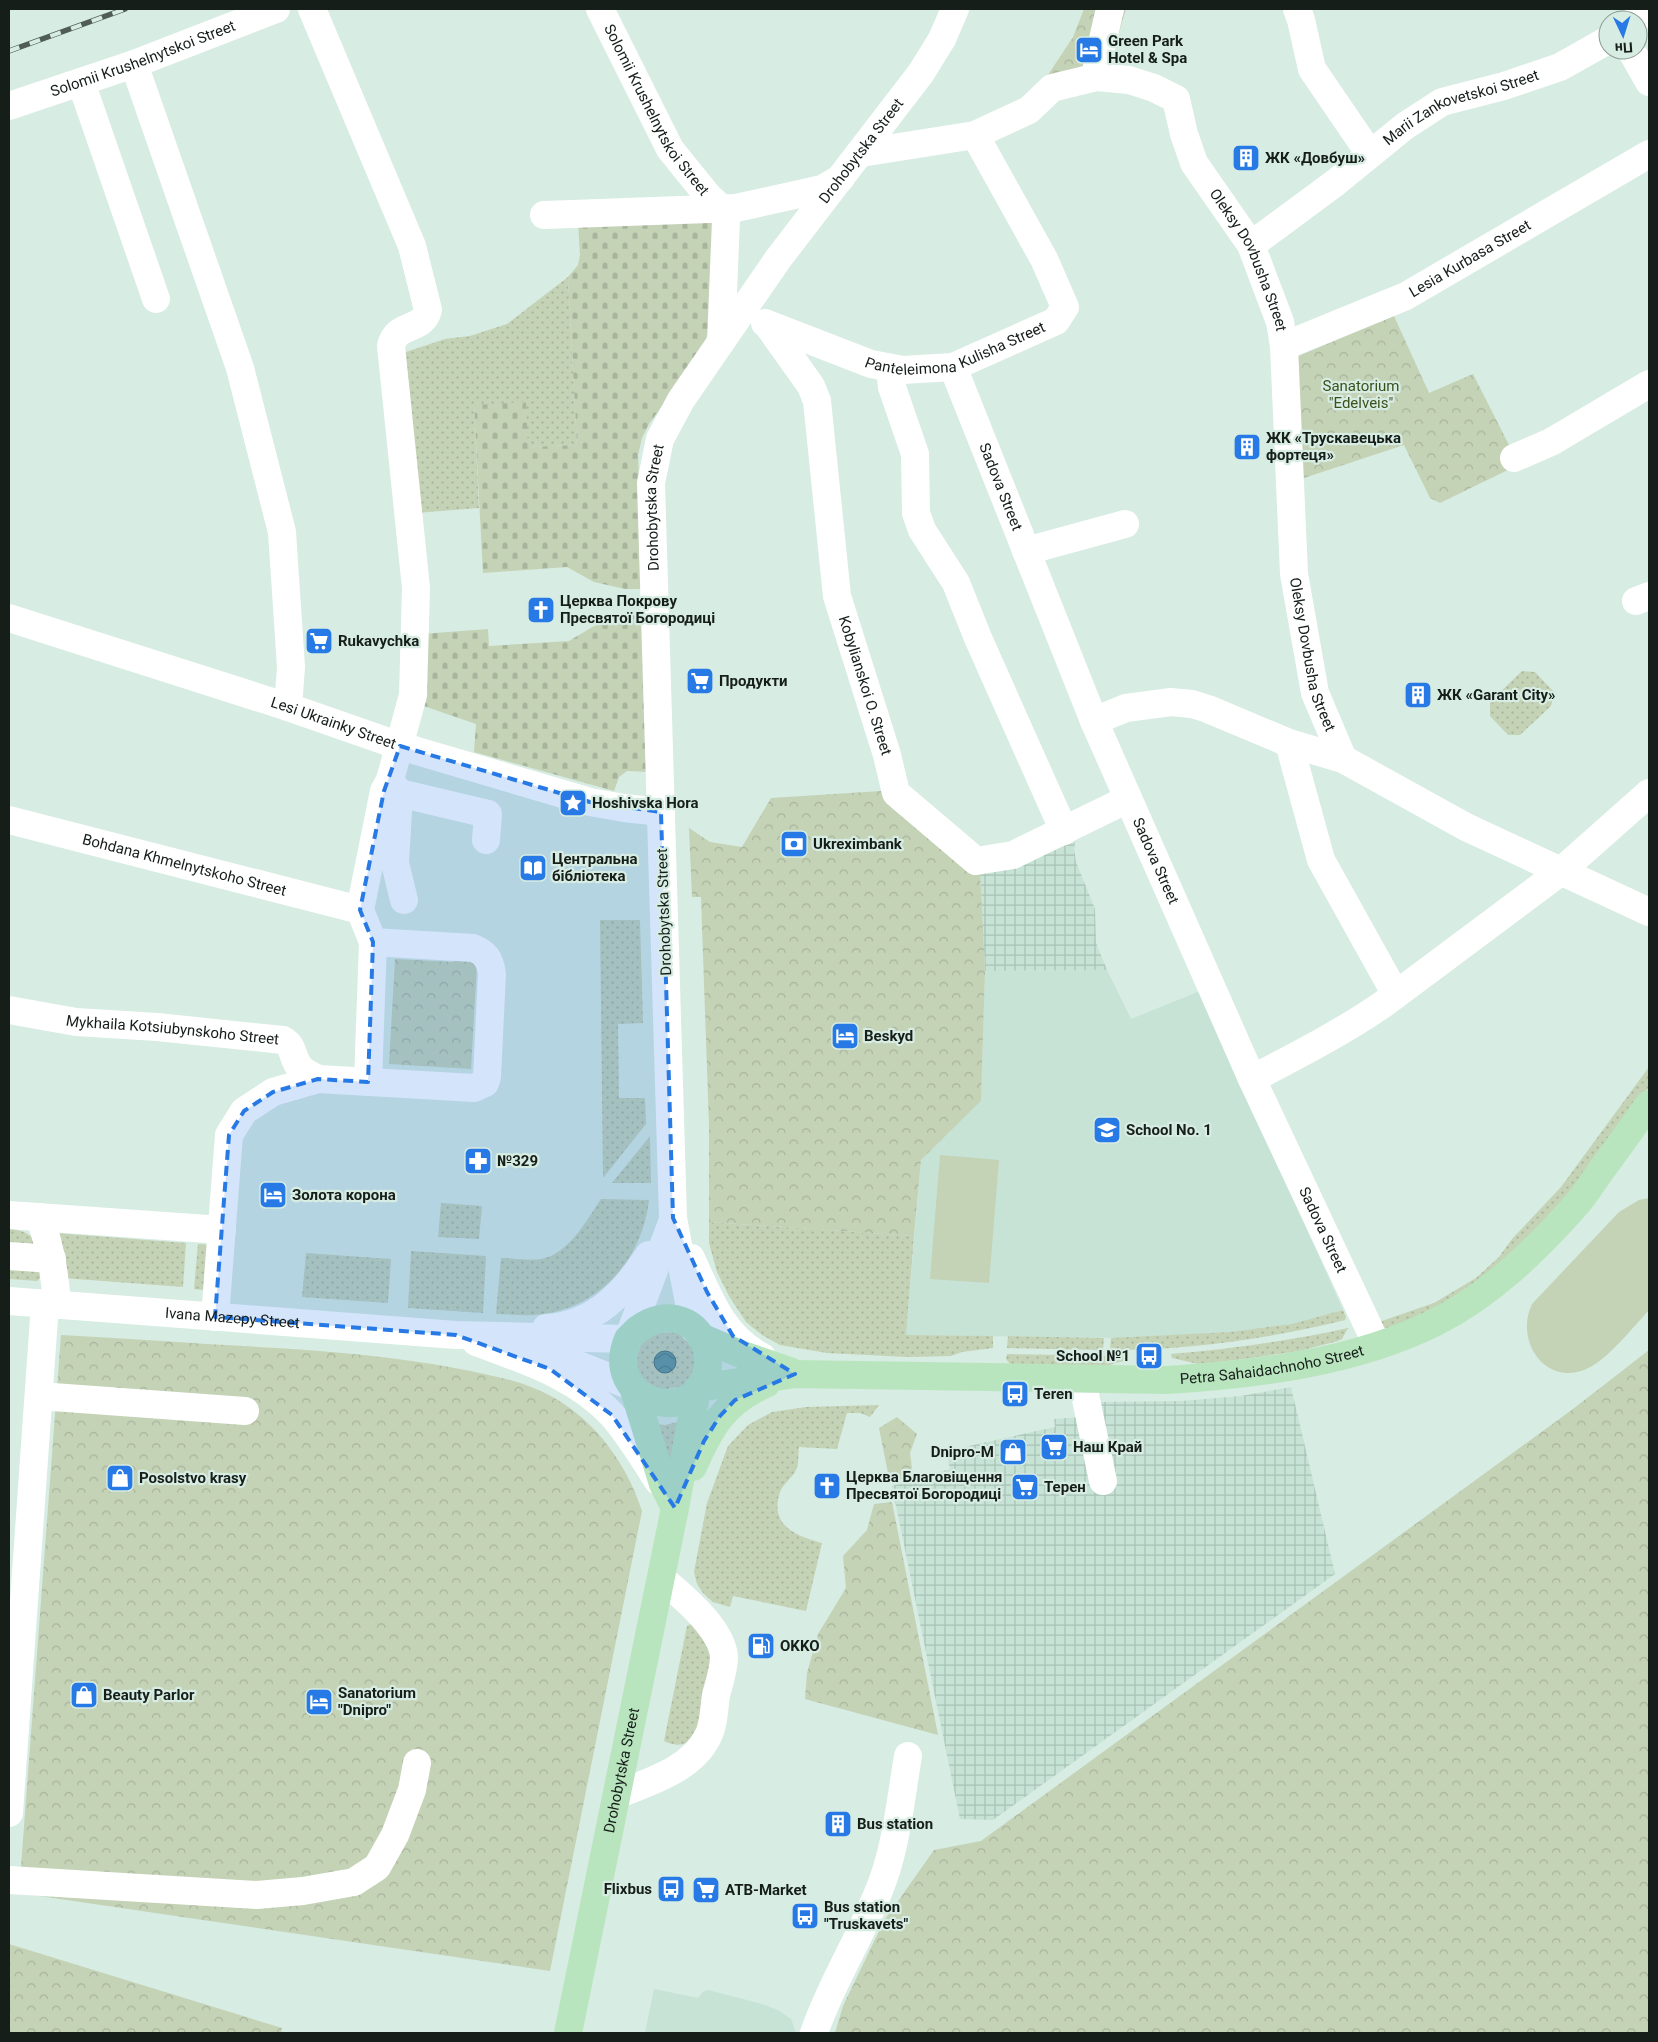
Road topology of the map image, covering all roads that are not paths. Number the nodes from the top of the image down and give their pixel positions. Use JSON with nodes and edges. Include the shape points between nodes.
{"nodes":[{"id":1,"x":276,"y":9,"type":"edge"},
{"id":2,"x":312,"y":9,"type":"edge"},
{"id":3,"x":600,"y":9,"type":"edge"},
{"id":4,"x":955,"y":9,"type":"edge"},
{"id":5,"x":1110,"y":9,"type":"edge"},
{"id":6,"x":1297,"y":9,"type":"edge"},
{"id":7,"x":1598,"y":46,"type":"edge"},
{"id":8,"x":1637,"y":60,"type":"edge"},
{"id":9,"x":134,"y":64,"type":"junction"},
{"id":10,"x":1098,"y":77,"type":"junction"},
{"id":11,"x":81,"y":82,"type":"junction"},
{"id":12,"x":1649,"y":82,"type":"edge"},
{"id":13,"x":9,"y":106,"type":"edge"},
{"id":14,"x":975,"y":134,"type":"junction"},
{"id":15,"x":861,"y":153,"type":"junction"},
{"id":16,"x":1370,"y":154,"type":"junction"},
{"id":17,"x":1649,"y":154,"type":"edge"},
{"id":18,"x":842,"y":178,"type":"junction"},
{"id":19,"x":720,"y":207,"type":"junction"},
{"id":20,"x":544,"y":215,"type":"dead end"},
{"id":21,"x":1251,"y":244,"type":"junction"},
{"id":22,"x":156,"y":299,"type":"dead end"},
{"id":23,"x":741,"y":312,"type":"junction"},
{"id":24,"x":767,"y":324,"type":"junction"},
{"id":25,"x":721,"y":342,"type":"junction"},
{"id":26,"x":1284,"y":346,"type":"junction"},
{"id":27,"x":953,"y":367,"type":"junction"},
{"id":28,"x":890,"y":369,"type":"junction"},
{"id":29,"x":1649,"y":384,"type":"edge"},
{"id":30,"x":1514,"y":458,"type":"dead end"},
{"id":31,"x":1125,"y":524,"type":"dead end"},
{"id":32,"x":1026,"y":551,"type":"junction"},
{"id":33,"x":9,"y":618,"type":"edge"},
{"id":34,"x":288,"y":707,"type":"junction"},
{"id":35,"x":1094,"y":721,"type":"junction"},
{"id":36,"x":1290,"y":743,"type":"junction"},
{"id":37,"x":400,"y":746,"type":"junction"},
{"id":38,"x":1343,"y":759,"type":"junction"},
{"id":39,"x":395,"y":786,"type":"junction"},
{"id":40,"x":1649,"y":793,"type":"edge"},
{"id":41,"x":1128,"y":799,"type":"junction"},
{"id":42,"x":661,"y":812,"type":"junction"},
{"id":43,"x":9,"y":820,"type":"edge"},
{"id":44,"x":1064,"y":831,"type":"junction"},
{"id":45,"x":486,"y":840,"type":"dead end"},
{"id":46,"x":1560,"y":872,"type":"junction"},
{"id":47,"x":404,"y":900,"type":"dead end"},
{"id":48,"x":360,"y":910,"type":"junction"},
{"id":49,"x":1649,"y":912,"type":"edge"},
{"id":50,"x":373,"y":942,"type":"junction"},
{"id":51,"x":1396,"y":993,"type":"junction"},
{"id":52,"x":9,"y":1010,"type":"edge"},
{"id":53,"x":318,"y":1079,"type":"junction"},
{"id":54,"x":1252,"y":1079,"type":"junction"},
{"id":55,"x":368,"y":1082,"type":"junction"},
{"id":56,"x":1649,"y":1104,"type":"edge"},
{"id":57,"x":9,"y":1215,"type":"edge"},
{"id":58,"x":39,"y":1217,"type":"junction"},
{"id":59,"x":673,"y":1218,"type":"junction"},
{"id":60,"x":222,"y":1230,"type":"junction"},
{"id":61,"x":9,"y":1256,"type":"edge"},
{"id":62,"x":52,"y":1259,"type":"junction"},
{"id":63,"x":9,"y":1301,"type":"edge"},
{"id":64,"x":51,"y":1304,"type":"junction"},
{"id":65,"x":215,"y":1316,"type":"junction"},
{"id":66,"x":698,"y":1333,"type":"junction"},
{"id":67,"x":456,"y":1335,"type":"junction"},
{"id":68,"x":629,"y":1338,"type":"junction"},
{"id":69,"x":1377,"y":1345,"type":"junction"},
{"id":70,"x":795,"y":1374,"type":"junction"},
{"id":71,"x":1082,"y":1380,"type":"junction"},
{"id":72,"x":633,"y":1388,"type":"junction"},
{"id":73,"x":698,"y":1389,"type":"junction"},
{"id":74,"x":39,"y":1396,"type":"junction"},
{"id":75,"x":245,"y":1411,"type":"dead end"},
{"id":76,"x":1103,"y":1480,"type":"dead end"},
{"id":77,"x":675,"y":1508,"type":"junction"},
{"id":78,"x":661,"y":1578,"type":"junction"},
{"id":79,"x":16,"y":1613,"type":"edge"},
{"id":80,"x":11,"y":1751,"type":"edge"},
{"id":81,"x":908,"y":1756,"type":"dead end"},
{"id":82,"x":417,"y":1763,"type":"dead end"},
{"id":83,"x":617,"y":1795,"type":"junction"},
{"id":84,"x":9,"y":1813,"type":"edge"},
{"id":85,"x":9,"y":1880,"type":"edge"},
{"id":86,"x":568,"y":2033,"type":"edge"},
{"id":87,"x":814,"y":2033,"type":"edge"}],
"edges":[{"from":1,"to":9,"type":"street","name":"Solomii Krushelnytskoi Street"},
{"from":2,"to":37,"type":"street","via":[[412,246],[428,310],[419,324],[393,337],[391,346],[416,588],[413,695]]},
{"from":3,"to":19,"type":"street","name":"Solomii Krushelnytskoi Street","via":[[670,149]]},
{"from":4,"to":15,"type":"street","name":"Drohobytska Street","via":[[942,39],[921,73]]},
{"from":5,"to":10,"type":"street","via":[[1097,65]]},
{"from":6,"to":16,"type":"street","via":[[1312,69]]},
{"from":7,"to":16,"type":"street","name":"Marii Zankovetskoi Street","via":[[1560,67],[1442,102]]},
{"from":8,"to":12,"type":"street"},
{"from":9,"to":11,"type":"street","name":"Solomii Krushelnytskoi Street"},
{"from":9,"to":34,"type":"street","via":[[240,368],[282,532],[291,667]]},
{"from":10,"to":14,"type":"street","name":"Oleksy Dovbusha Street","via":[[1052,88],[1029,110]]},
{"from":10,"to":21,"type":"street","name":"Oleksy Dovbusha Street","via":[[1129,80],[1176,99],[1194,163]]},
{"from":11,"to":13,"type":"street","name":"Solomii Krushelnytskoi Street"},
{"from":11,"to":22,"type":"street"},
{"from":14,"to":15,"type":"street","name":"Oleksy Dovbusha Street"},
{"from":14,"to":27,"type":"street","name":"Panteleimona Kulisha Street","via":[[1044,259],[1065,307],[1056,321]]},
{"from":15,"to":18,"type":"street","name":"Drohobytska Street"},
{"from":16,"to":21,"type":"street","name":"Marii Zankovetskoi Street"},
{"from":17,"to":26,"type":"street","name":"Lesia Kurbasa Street","via":[[1406,296]]},
{"from":18,"to":19,"type":"street","name":"Solomii Krushelnytskoi Street","via":[[822,189],[736,208]]},
{"from":18,"to":23,"type":"street","name":"Drohobytska Street"},
{"from":19,"to":20,"type":"street"},
{"from":19,"to":25,"type":"street","name":"Solomii Krushelnytskoi Street","via":[[726,220]]},
{"from":21,"to":26,"type":"street","name":"Oleksy Dovbusha Street","via":[[1280,322]]},
{"from":23,"to":24,"type":"street","name":"Panteleimona Kulisha Street"},
{"from":23,"to":25,"type":"street","name":"Drohobytska Street"},
{"from":24,"to":28,"type":"street","name":"Panteleimona Kulisha Street"},
{"from":24,"to":44,"type":"street","name":"Kobylianskoi O. Street","via":[[811,386],[817,401],[837,596],[896,793],[976,860],[1013,855]]},
{"from":25,"to":42,"type":"street","name":"Drohobytska Street","via":[[681,400],[660,439],[651,483]]},
{"from":26,"to":38,"type":"street","name":"Oleksy Dovbusha Street","via":[[1294,574],[1315,693]]},
{"from":27,"to":28,"type":"street","name":"Panteleimona Kulisha Street"},
{"from":27,"to":32,"type":"street","name":"Sadova Street"},
{"from":28,"to":44,"type":"street","via":[[892,387],[915,454],[916,513],[922,530],[956,583]]},
{"from":29,"to":30,"type":"street","via":[[1551,442]]},
{"from":31,"to":32,"type":"street"},
{"from":32,"to":35,"type":"street","name":"Sadova Street"},
{"from":33,"to":34,"type":"street","name":"Lesi Ukrainky Street"},
{"from":34,"to":37,"type":"street","name":"Lesi Ukrainky Street"},
{"from":35,"to":36,"type":"street","name":"Oleksy Dovbusha Street","via":[[1126,708],[1171,702],[1192,704]]},
{"from":35,"to":41,"type":"street","name":"Sadova Street"},
{"from":36,"to":38,"type":"street","name":"Oleksy Dovbusha Street"},
{"from":36,"to":51,"type":"street","via":[[1321,860]]},
{"from":37,"to":39,"type":"street"},
{"from":37,"to":42,"type":"street","name":"Lesi Ukrainky Street","via":[[590,802]]},
{"from":38,"to":46,"type":"street","name":"Oleksy Dovbusha Street","via":[[1466,827]]},
{"from":39,"to":45,"type":"street","via":[[488,814]]},
{"from":39,"to":47,"type":"street","via":[[395,863]]},
{"from":39,"to":48,"type":"street","via":[[384,792]]},
{"from":40,"to":46,"type":"street"},
{"from":41,"to":44,"type":"street","name":"Kobylianskoi O. Street"},
{"from":41,"to":54,"type":"street","name":"Sadova Street"},
{"from":42,"to":59,"type":"street","name":"Drohobytska Street"},
{"from":43,"to":48,"type":"street","name":"Bohdana Khmelnytskoho Street"},
{"from":46,"to":49,"type":"street","name":"Oleksy Dovbusha Street"},
{"from":46,"to":51,"type":"street"},
{"from":48,"to":50,"type":"street"},
{"from":50,"to":55,"type":"street"},
{"from":50,"to":55,"type":"street","via":[[473,948],[482,951],[490,961],[492,974],[485,1082],[474,1088]]},
{"from":51,"to":54,"type":"street","via":[[1359,1020]]},
{"from":52,"to":53,"type":"street","name":"Mykhaila Kotsiubynskoho Street","via":[[76,1022],[283,1040],[289,1043],[298,1066]]},
{"from":53,"to":55,"type":"street"},
{"from":53,"to":60,"type":"street","via":[[273,1092],[244,1111],[229,1135]]},
{"from":54,"to":69,"type":"street","name":"Sadova Street"},
{"from":56,"to":69,"type":"main road","name":"Petra Sahaidachnoho Street","via":[[1576,1205],[1507,1273],[1437,1321]]},
{"from":57,"to":58,"type":"street"},
{"from":58,"to":60,"type":"street"},
{"from":58,"to":62,"type":"street"},
{"from":59,"to":66,"type":"street"},
{"from":59,"to":67,"type":"street","via":[[634,1279],[597,1312],[579,1321],[551,1328]]},
{"from":59,"to":68,"type":"street"},
{"from":59,"to":70,"type":"street","via":[[721,1320],[733,1336],[758,1355]]},
{"from":60,"to":65,"type":"street"},
{"from":61,"to":62,"type":"street"},
{"from":62,"to":64,"type":"street"},
{"from":63,"to":64,"type":"street","name":"Ivana Mazepy Street"},
{"from":64,"to":65,"type":"street","name":"Ivana Mazepy Street"},
{"from":64,"to":74,"type":"street"},
{"from":65,"to":67,"type":"street","name":"Ivana Mazepy Street"},
{"from":66,"to":68,"type":"main road","via":[[682,1321],[660,1318],[638,1328]]},
{"from":66,"to":70,"type":"main road"},
{"from":66,"to":73,"type":"main road","via":[[706,1346],[708,1368]]},
{"from":67,"to":68,"type":"street"},
{"from":67,"to":72,"type":"street","via":[[556,1356]]},
{"from":67,"to":77,"type":"street","via":[[550,1369],[588,1394],[612,1415]]},
{"from":68,"to":72,"type":"main road","via":[[623,1363]]},
{"from":69,"to":71,"type":"main road","name":"Petra Sahaidachnoho Street","via":[[1318,1361],[1212,1377]]},
{"from":70,"to":71,"type":"main road","name":"Petra Sahaidachnoho Street"},
{"from":70,"to":73,"type":"main road"},
{"from":70,"to":77,"type":"main road","via":[[763,1385],[736,1400],[720,1416],[704,1441]]},
{"from":71,"to":76,"type":"street"},
{"from":72,"to":73,"type":"main road","via":[[645,1399],[659,1403],[686,1398]]},
{"from":72,"to":77,"type":"main road","via":[[663,1484]]},
{"from":73,"to":77,"type":"main road"},
{"from":74,"to":75,"type":"street"},
{"from":74,"to":79,"type":"street"},
{"from":77,"to":78,"type":"main road","name":"Drohobytska Street"},
{"from":78,"to":83,"type":"main road","name":"Drohobytska Street"},
{"from":78,"to":83,"type":"street","via":[[700,1614],[720,1644],[724,1658],[709,1736],[684,1763],[663,1776]]},
{"from":79,"to":80,"type":"street"},
{"from":80,"to":84,"type":"street"},
{"from":81,"to":87,"type":"street","via":[[891,1852],[882,1880],[857,1940],[827,1996]]},
{"from":82,"to":85,"type":"street","via":[[412,1790],[395,1835],[377,1867],[354,1882],[257,1895]]},
{"from":83,"to":86,"type":"main road","name":"Drohobytska Street"}]}
